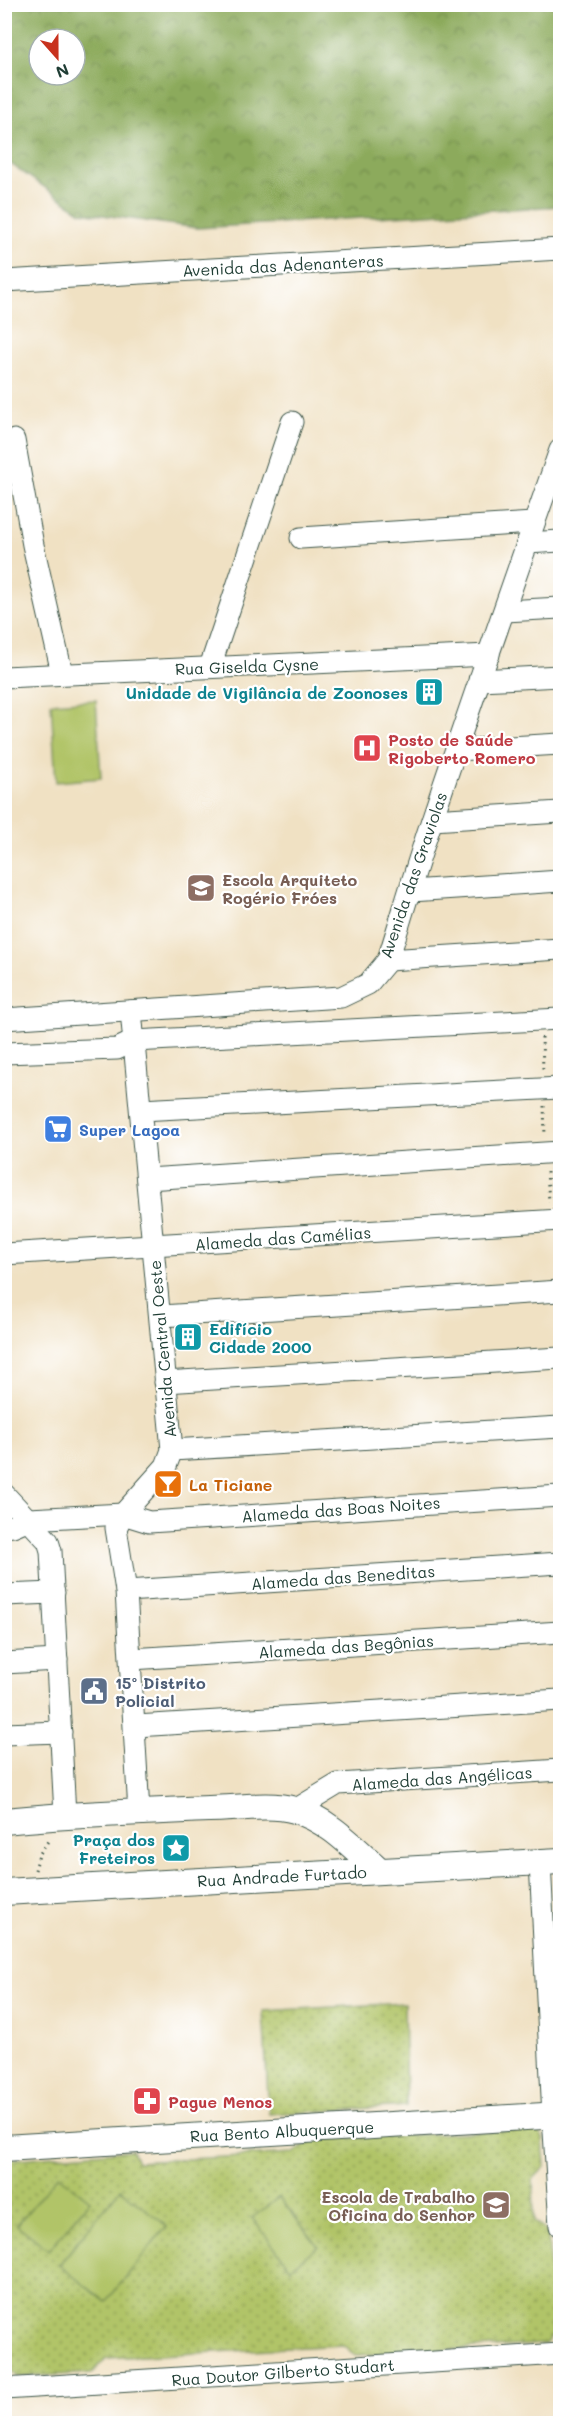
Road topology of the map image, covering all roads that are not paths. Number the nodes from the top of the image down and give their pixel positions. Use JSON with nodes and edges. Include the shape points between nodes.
{"nodes":[{"id":1,"x":561,"y":249,"type":"edge"},
{"id":2,"x":4,"y":281,"type":"edge"},
{"id":3,"x":292,"y":422,"type":"dead end"},
{"id":4,"x":14,"y":440,"type":"dead end"},
{"id":5,"x":561,"y":450,"type":"edge"},
{"id":6,"x":557,"y":472,"type":"edge"},
{"id":7,"x":533,"y":523,"type":"junction"},
{"id":8,"x":301,"y":538,"type":"dead end"},
{"id":9,"x":561,"y":541,"type":"edge"},
{"id":10,"x":527,"y":543,"type":"junction"},
{"id":11,"x":561,"y":608,"type":"edge"},
{"id":12,"x":505,"y":611,"type":"junction"},
{"id":13,"x":489,"y":655,"type":"junction"},
{"id":14,"x":210,"y":668,"type":"junction"},
{"id":15,"x":62,"y":674,"type":"junction"},
{"id":16,"x":561,"y":676,"type":"edge"},
{"id":17,"x":4,"y":677,"type":"edge"},
{"id":18,"x":479,"y":680,"type":"junction"},
{"id":19,"x":561,"y":744,"type":"edge"},
{"id":20,"x":456,"y":750,"type":"junction"},
{"id":21,"x":561,"y":812,"type":"edge"},
{"id":22,"x":432,"y":820,"type":"junction"},
{"id":23,"x":561,"y":881,"type":"edge"},
{"id":24,"x":411,"y":891,"type":"junction"},
{"id":25,"x":561,"y":949,"type":"edge"},
{"id":26,"x":388,"y":960,"type":"junction"},
{"id":27,"x":131,"y":1011,"type":"junction"},
{"id":28,"x":4,"y":1019,"type":"edge"},
{"id":29,"x":553,"y":1020,"type":"edge"},
{"id":30,"x":134,"y":1041,"type":"junction"},
{"id":31,"x":4,"y":1053,"type":"edge"},
{"id":32,"x":555,"y":1088,"type":"edge"},
{"id":33,"x":141,"y":1110,"type":"junction"},
{"id":34,"x":553,"y":1152,"type":"edge"},
{"id":35,"x":147,"y":1179,"type":"junction"},
{"id":36,"x":555,"y":1221,"type":"edge"},
{"id":37,"x":153,"y":1246,"type":"junction"},
{"id":38,"x":4,"y":1254,"type":"edge"},
{"id":39,"x":561,"y":1292,"type":"edge"},
{"id":40,"x":161,"y":1316,"type":"junction"},
{"id":41,"x":561,"y":1358,"type":"edge"},
{"id":42,"x":165,"y":1382,"type":"junction"},
{"id":43,"x":561,"y":1427,"type":"edge"},
{"id":44,"x":172,"y":1450,"type":"junction"},
{"id":45,"x":4,"y":1494,"type":"edge"},
{"id":46,"x":561,"y":1497,"type":"edge"},
{"id":47,"x":123,"y":1514,"type":"junction"},
{"id":48,"x":29,"y":1520,"type":"junction"},
{"id":49,"x":4,"y":1527,"type":"edge"},
{"id":50,"x":561,"y":1563,"type":"edge"},
{"id":51,"x":126,"y":1591,"type":"junction"},
{"id":52,"x":54,"y":1593,"type":"junction"},
{"id":53,"x":4,"y":1595,"type":"edge"},
{"id":54,"x":561,"y":1632,"type":"edge"},
{"id":55,"x":131,"y":1659,"type":"junction"},
{"id":56,"x":57,"y":1660,"type":"junction"},
{"id":57,"x":4,"y":1663,"type":"edge"},
{"id":58,"x":561,"y":1700,"type":"edge"},
{"id":59,"x":135,"y":1726,"type":"junction"},
{"id":60,"x":60,"y":1732,"type":"junction"},
{"id":61,"x":4,"y":1734,"type":"edge"},
{"id":62,"x":561,"y":1770,"type":"edge"},
{"id":63,"x":295,"y":1810,"type":"junction"},
{"id":64,"x":139,"y":1812,"type":"junction"},
{"id":65,"x":65,"y":1815,"type":"junction"},
{"id":66,"x":4,"y":1821,"type":"edge"},
{"id":67,"x":550,"y":1861,"type":"edge"},
{"id":68,"x":380,"y":1871,"type":"junction"},
{"id":69,"x":4,"y":1892,"type":"edge"},
{"id":70,"x":557,"y":2116,"type":"edge"},
{"id":71,"x":4,"y":2148,"type":"edge"},
{"id":72,"x":561,"y":2226,"type":"edge"},
{"id":73,"x":561,"y":2354,"type":"edge"},
{"id":74,"x":4,"y":2388,"type":"edge"}],
"edges":[{"from":1,"to":2,"type":"street","name":"Avenida das Adenanteras"},
{"from":3,"to":14,"type":"street"},
{"from":4,"to":15,"type":"street"},
{"from":5,"to":6,"type":"street","name":"Avenida das Graviolas"},
{"from":6,"to":7,"type":"street","name":"Avenida das Graviolas"},
{"from":7,"to":8,"type":"street"},
{"from":7,"to":10,"type":"street","name":"Avenida das Graviolas"},
{"from":9,"to":10,"type":"street"},
{"from":10,"to":12,"type":"street","name":"Avenida das Graviolas"},
{"from":11,"to":12,"type":"street"},
{"from":12,"to":13,"type":"street","name":"Avenida das Graviolas"},
{"from":13,"to":14,"type":"street","name":"Rua Giselda Cysne"},
{"from":13,"to":18,"type":"street","name":"Avenida das Graviolas"},
{"from":14,"to":15,"type":"street","name":"Rua Giselda Cysne"},
{"from":15,"to":17,"type":"street","name":"Rua Giselda Cysne"},
{"from":16,"to":18,"type":"street"},
{"from":18,"to":20,"type":"street","name":"Avenida das Graviolas"},
{"from":19,"to":20,"type":"street"},
{"from":20,"to":22,"type":"street","name":"Avenida das Graviolas"},
{"from":21,"to":22,"type":"street"},
{"from":22,"to":24,"type":"street","name":"Avenida das Graviolas"},
{"from":23,"to":24,"type":"street"},
{"from":24,"to":26,"type":"street","name":"Avenida das Graviolas"},
{"from":25,"to":26,"type":"street"},
{"from":26,"to":27,"type":"street","name":"Avenida das Graviolas","via":[[368,984],[341,997]]},
{"from":27,"to":28,"type":"street","name":"Avenida das Graviolas"},
{"from":27,"to":30,"type":"street","name":"Avenida Central Oeste"},
{"from":29,"to":30,"type":"street"},
{"from":30,"to":31,"type":"street","via":[[117,1049]]},
{"from":30,"to":33,"type":"street","name":"Avenida Central Oeste"},
{"from":32,"to":33,"type":"street"},
{"from":33,"to":35,"type":"street","name":"Avenida Central Oeste"},
{"from":34,"to":35,"type":"street"},
{"from":35,"to":37,"type":"street","name":"Avenida Central Oeste"},
{"from":36,"to":37,"type":"street","name":"Alameda das Camélias"},
{"from":37,"to":38,"type":"street","name":"Alameda das Camélias"},
{"from":37,"to":40,"type":"street","name":"Avenida Central Oeste"},
{"from":39,"to":40,"type":"street"},
{"from":40,"to":42,"type":"street","name":"Avenida Central Oeste"},
{"from":41,"to":42,"type":"street"},
{"from":42,"to":44,"type":"street","name":"Avenida Central Oeste"},
{"from":43,"to":44,"type":"street"},
{"from":44,"to":47,"type":"street","name":"Avenida Central Oeste","via":[[166,1466]]},
{"from":45,"to":48,"type":"street"},
{"from":46,"to":47,"type":"street","name":"Alameda das Boas Noites","via":[[149,1522]]},
{"from":47,"to":48,"type":"street","name":"Alameda das Boas Noites"},
{"from":47,"to":51,"type":"street","via":[[116,1528]]},
{"from":48,"to":49,"type":"street","name":"Alameda das Boas Noites"},
{"from":48,"to":52,"type":"street","via":[[48,1541]]},
{"from":50,"to":51,"type":"street","name":"Alameda das Beneditas"},
{"from":51,"to":55,"type":"street"},
{"from":52,"to":53,"type":"street"},
{"from":52,"to":56,"type":"street"},
{"from":54,"to":55,"type":"street","name":"Alameda das Begônias"},
{"from":55,"to":59,"type":"street"},
{"from":56,"to":57,"type":"street"},
{"from":56,"to":60,"type":"street"},
{"from":58,"to":59,"type":"street"},
{"from":59,"to":64,"type":"street"},
{"from":60,"to":61,"type":"street"},
{"from":60,"to":65,"type":"street"},
{"from":62,"to":63,"type":"street","name":"Alameda das Angélicas","via":[[338,1784]]},
{"from":63,"to":64,"type":"street","via":[[271,1807]]},
{"from":63,"to":68,"type":"street","via":[[324,1823]]},
{"from":64,"to":65,"type":"street"},
{"from":65,"to":66,"type":"street"},
{"from":67,"to":68,"type":"street","name":"Rua Andrade Furtado"},
{"from":67,"to":70,"type":"street"},
{"from":68,"to":69,"type":"street","name":"Rua Andrade Furtado"},
{"from":70,"to":71,"type":"street","name":"Rua Bento Albuquerque"},
{"from":70,"to":72,"type":"street"},
{"from":73,"to":74,"type":"street","name":"Rua Doutor Gilberto Studart"}]}
